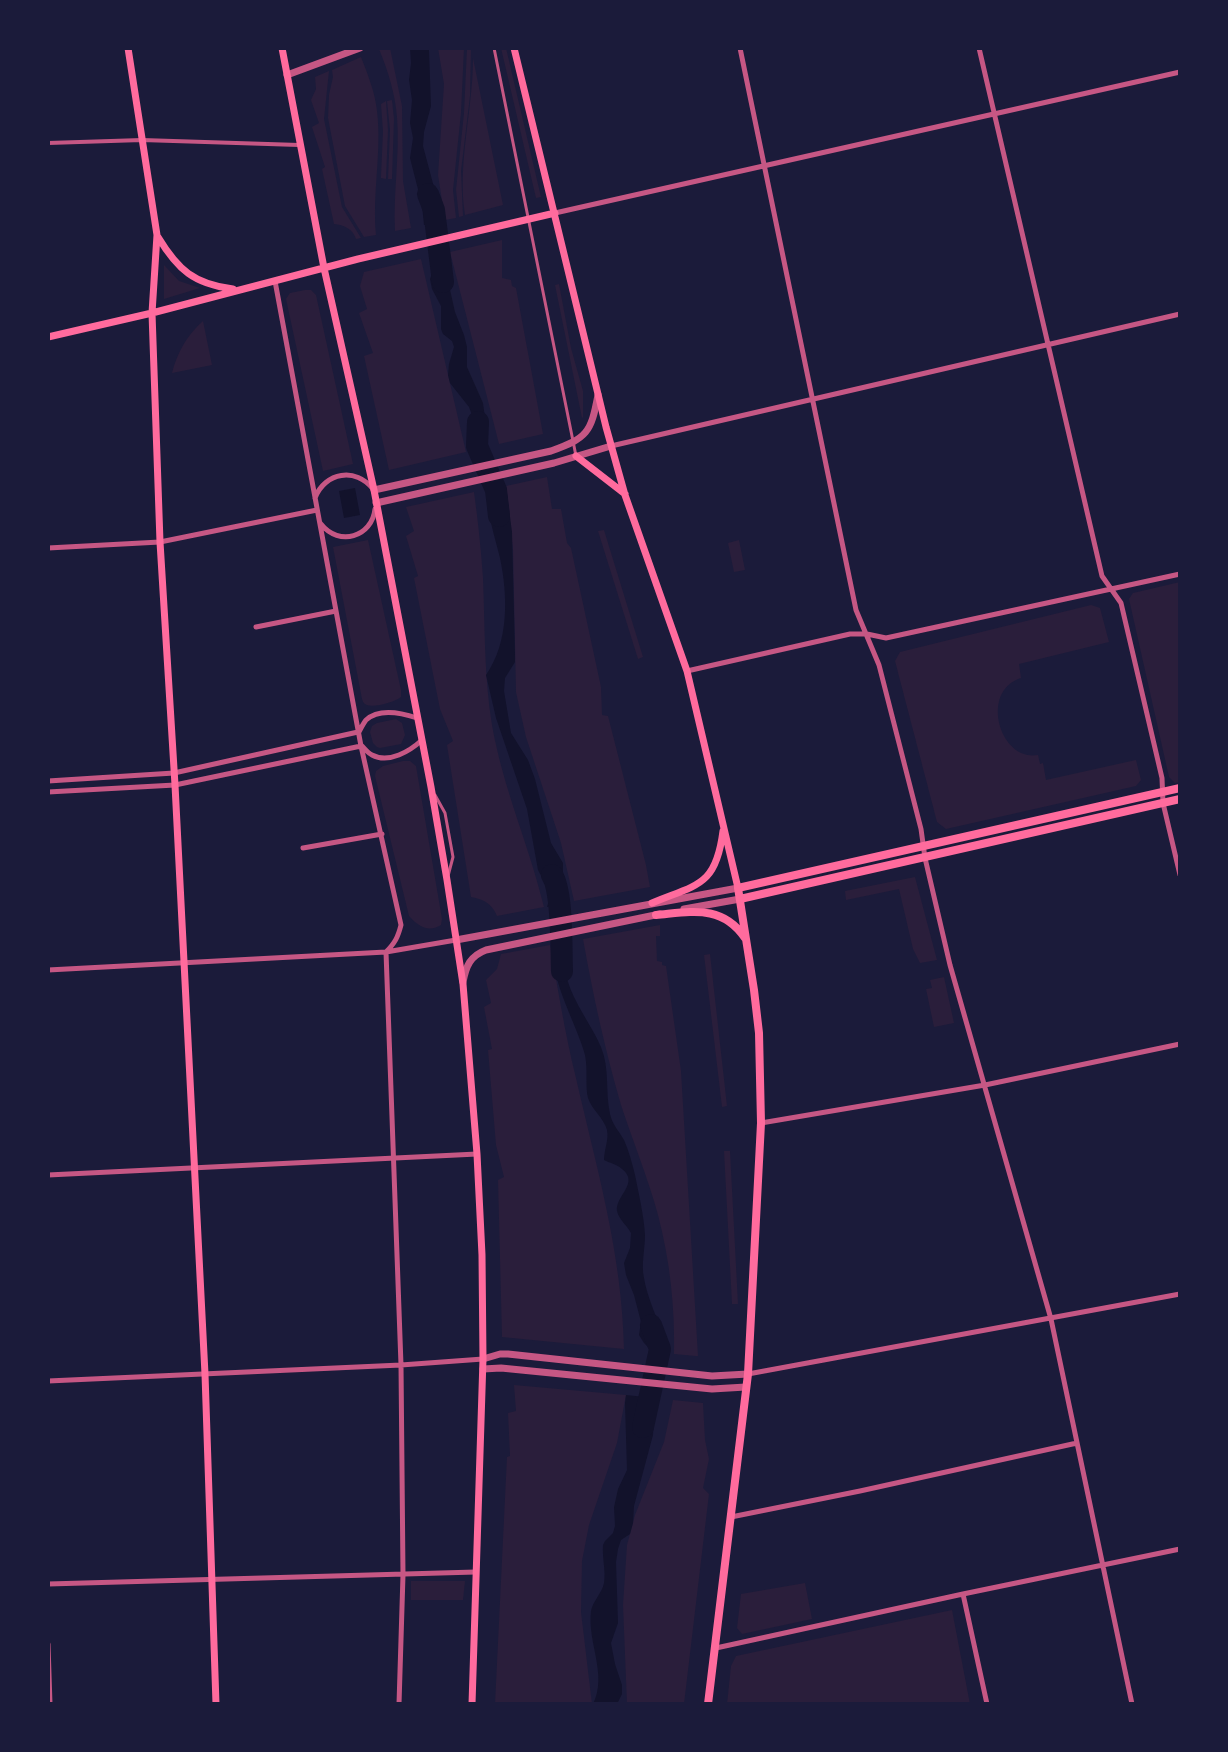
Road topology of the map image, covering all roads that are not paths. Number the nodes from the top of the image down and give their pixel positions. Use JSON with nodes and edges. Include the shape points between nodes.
{"nodes":[{"id":1,"x":128,"y":48,"type":"edge"},
{"id":2,"x":282,"y":48,"type":"edge"},
{"id":3,"x":360,"y":48,"type":"edge"},
{"id":4,"x":494,"y":48,"type":"edge"},
{"id":5,"x":514,"y":48,"type":"edge"},
{"id":6,"x":740,"y":48,"type":"edge"},
{"id":7,"x":979,"y":48,"type":"edge"},
{"id":8,"x":1180,"y":72,"type":"edge"},
{"id":9,"x":287,"y":75,"type":"junction"},
{"id":10,"x":995,"y":115,"type":"junction"},
{"id":11,"x":142,"y":140,"type":"junction"},
{"id":12,"x":48,"y":143,"type":"edge"},
{"id":13,"x":299,"y":145,"type":"junction"},
{"id":14,"x":765,"y":166,"type":"junction"},
{"id":15,"x":555,"y":213,"type":"junction"},
{"id":16,"x":529,"y":219,"type":"junction"},
{"id":17,"x":157,"y":235,"type":"junction"},
{"id":18,"x":324,"y":268,"type":"junction"},
{"id":19,"x":275,"y":281,"type":"junction"},
{"id":20,"x":247,"y":288,"type":"junction"},
{"id":21,"x":152,"y":313,"type":"junction"},
{"id":22,"x":1180,"y":314,"type":"edge"},
{"id":23,"x":48,"y":337,"type":"edge"},
{"id":24,"x":1048,"y":344,"type":"junction"},
{"id":25,"x":598,"y":395,"type":"junction"},
{"id":26,"x":813,"y":398,"type":"junction"},
{"id":27,"x":572,"y":443,"type":"junction"},
{"id":28,"x":611,"y":446,"type":"junction"},
{"id":29,"x":576,"y":456,"type":"junction"},
{"id":30,"x":374,"y":490,"type":"junction"},
{"id":31,"x":625,"y":495,"type":"junction"},
{"id":32,"x":315,"y":501,"type":"junction"},
{"id":33,"x":376,"y":503,"type":"junction"},
{"id":34,"x":317,"y":510,"type":"junction"},
{"id":35,"x":319,"y":520,"type":"junction"},
{"id":36,"x":160,"y":542,"type":"junction"},
{"id":37,"x":48,"y":548,"type":"edge"},
{"id":38,"x":1180,"y":574,"type":"edge"},
{"id":39,"x":1112,"y":590,"type":"junction"},
{"id":40,"x":336,"y":611,"type":"junction"},
{"id":41,"x":256,"y":627,"type":"dead end"},
{"id":42,"x":867,"y":634,"type":"junction"},
{"id":43,"x":687,"y":671,"type":"junction"},
{"id":44,"x":417,"y":718,"type":"junction"},
{"id":45,"x":358,"y":732,"type":"junction"},
{"id":46,"x":422,"y":740,"type":"junction"},
{"id":47,"x":361,"y":746,"type":"junction"},
{"id":48,"x":174,"y":773,"type":"junction"},
{"id":49,"x":48,"y":781,"type":"edge"},
{"id":50,"x":175,"y":785,"type":"junction"},
{"id":51,"x":1180,"y":788,"type":"edge"},
{"id":52,"x":48,"y":792,"type":"edge"},
{"id":53,"x":1163,"y":792,"type":"junction"},
{"id":54,"x":1180,"y":799,"type":"edge"},
{"id":55,"x":1163,"y":803,"type":"junction"},
{"id":56,"x":724,"y":825,"type":"junction"},
{"id":57,"x":382,"y":834,"type":"junction"},
{"id":58,"x":924,"y":846,"type":"junction"},
{"id":59,"x":303,"y":848,"type":"dead end"},
{"id":60,"x":925,"y":858,"type":"junction"},
{"id":61,"x":1180,"y":875,"type":"edge"},
{"id":62,"x":738,"y":888,"type":"junction"},
{"id":63,"x":740,"y":899,"type":"junction"},
{"id":64,"x":652,"y":903,"type":"junction"},
{"id":65,"x":656,"y":915,"type":"junction"},
{"id":66,"x":456,"y":940,"type":"junction"},
{"id":67,"x":747,"y":941,"type":"junction"},
{"id":68,"x":386,"y":952,"type":"junction"},
{"id":69,"x":184,"y":963,"type":"junction"},
{"id":70,"x":48,"y":970,"type":"edge"},
{"id":71,"x":463,"y":984,"type":"junction"},
{"id":72,"x":1180,"y":1044,"type":"edge"},
{"id":73,"x":985,"y":1085,"type":"junction"},
{"id":74,"x":761,"y":1123,"type":"junction"},
{"id":75,"x":477,"y":1154,"type":"junction"},
{"id":76,"x":393,"y":1159,"type":"junction"},
{"id":77,"x":194,"y":1168,"type":"junction"},
{"id":78,"x":48,"y":1175,"type":"edge"},
{"id":79,"x":1180,"y":1294,"type":"edge"},
{"id":80,"x":1051,"y":1319,"type":"junction"},
{"id":81,"x":483,"y":1359,"type":"junction"},
{"id":82,"x":401,"y":1365,"type":"junction"},
{"id":83,"x":483,"y":1369,"type":"junction"},
{"id":84,"x":205,"y":1374,"type":"junction"},
{"id":85,"x":748,"y":1374,"type":"junction"},
{"id":86,"x":48,"y":1381,"type":"edge"},
{"id":87,"x":746,"y":1387,"type":"junction"},
{"id":88,"x":1077,"y":1443,"type":"junction"},
{"id":89,"x":731,"y":1517,"type":"junction"},
{"id":90,"x":1180,"y":1549,"type":"edge"},
{"id":91,"x":1103,"y":1564,"type":"junction"},
{"id":92,"x":477,"y":1572,"type":"junction"},
{"id":93,"x":403,"y":1575,"type":"junction"},
{"id":94,"x":213,"y":1580,"type":"junction"},
{"id":95,"x":48,"y":1584,"type":"edge"},
{"id":96,"x":963,"y":1594,"type":"junction"},
{"id":97,"x":48,"y":1644,"type":"edge"},
{"id":98,"x":716,"y":1648,"type":"junction"},
{"id":99,"x":50,"y":1704,"type":"edge"},
{"id":100,"x":216,"y":1704,"type":"edge"},
{"id":101,"x":399,"y":1704,"type":"edge"},
{"id":102,"x":472,"y":1704,"type":"edge"},
{"id":103,"x":708,"y":1704,"type":"edge"},
{"id":104,"x":987,"y":1704,"type":"edge"},
{"id":105,"x":1132,"y":1704,"type":"edge"}],
"edges":[{"from":1,"to":11,"type":"main road"},
{"from":2,"to":9,"type":"main road"},
{"from":3,"to":9,"type":"street"},
{"from":4,"to":16,"type":"lane"},
{"from":5,"to":15,"type":"main road"},
{"from":6,"to":14,"type":"street"},
{"from":7,"to":10,"type":"street"},
{"from":8,"to":10,"type":"street"},
{"from":9,"to":13,"type":"main road"},
{"from":10,"to":14,"type":"street"},
{"from":10,"to":24,"type":"street"},
{"from":11,"to":12,"type":"street"},
{"from":11,"to":13,"type":"street"},
{"from":11,"to":17,"type":"main road"},
{"from":13,"to":18,"type":"main road"},
{"from":14,"to":15,"type":"street"},
{"from":14,"to":26,"type":"street"},
{"from":15,"to":16,"type":"main road"},
{"from":15,"to":25,"type":"main road"},
{"from":16,"to":18,"type":"main road"},
{"from":16,"to":27,"type":"lane"},
{"from":17,"to":20,"type":"main road","via":[[191,276],[218,287]]},
{"from":17,"to":21,"type":"main road"},
{"from":18,"to":19,"type":"main road"},
{"from":18,"to":30,"type":"main road"},
{"from":19,"to":20,"type":"main road"},
{"from":19,"to":32,"type":"street"},
{"from":20,"to":21,"type":"main road"},
{"from":21,"to":23,"type":"main road"},
{"from":21,"to":36,"type":"main road"},
{"from":22,"to":24,"type":"street"},
{"from":24,"to":26,"type":"street"},
{"from":24,"to":39,"type":"street","via":[[1102,576]]},
{"from":25,"to":27,"type":"street","via":[[589,429]]},
{"from":25,"to":28,"type":"main road"},
{"from":26,"to":28,"type":"street"},
{"from":26,"to":42,"type":"street","via":[[856,610]]},
{"from":27,"to":29,"type":"lane"},
{"from":27,"to":30,"type":"street"},
{"from":28,"to":29,"type":"street"},
{"from":28,"to":31,"type":"main road"},
{"from":29,"to":31,"type":"main road"},
{"from":29,"to":33,"type":"street"},
{"from":30,"to":32,"type":"street","via":[[357,476],[337,476],[321,486]]},
{"from":30,"to":33,"type":"main road"},
{"from":31,"to":43,"type":"main road"},
{"from":32,"to":34,"type":"street"},
{"from":33,"to":35,"type":"street","via":[[372,523],[352,536],[330,533]]},
{"from":33,"to":44,"type":"main road"},
{"from":34,"to":35,"type":"street"},
{"from":34,"to":36,"type":"street"},
{"from":35,"to":40,"type":"street"},
{"from":36,"to":37,"type":"street"},
{"from":36,"to":48,"type":"main road"},
{"from":38,"to":39,"type":"street"},
{"from":39,"to":42,"type":"street","via":[[886,638]]},
{"from":39,"to":53,"type":"street","via":[[1121,603]]},
{"from":40,"to":41,"type":"street"},
{"from":40,"to":45,"type":"street"},
{"from":42,"to":43,"type":"street"},
{"from":42,"to":58,"type":"street"},
{"from":43,"to":56,"type":"main road"},
{"from":44,"to":45,"type":"street","via":[[379,714],[368,718]]},
{"from":44,"to":46,"type":"main road"},
{"from":45,"to":47,"type":"street"},
{"from":45,"to":48,"type":"street"},
{"from":46,"to":47,"type":"street","via":[[409,752],[381,758]]},
{"from":46,"to":66,"type":"main road"},
{"from":47,"to":50,"type":"street"},
{"from":47,"to":57,"type":"street"},
{"from":48,"to":49,"type":"street"},
{"from":48,"to":50,"type":"main road"},
{"from":50,"to":52,"type":"street"},
{"from":50,"to":69,"type":"main road"},
{"from":51,"to":53,"type":"main road"},
{"from":53,"to":55,"type":"street"},
{"from":53,"to":58,"type":"main road"},
{"from":54,"to":55,"type":"main road"},
{"from":55,"to":60,"type":"main road"},
{"from":55,"to":61,"type":"street"},
{"from":56,"to":62,"type":"main road"},
{"from":56,"to":64,"type":"main road","via":[[711,874]]},
{"from":57,"to":59,"type":"street"},
{"from":57,"to":68,"type":"street","via":[[401,925]]},
{"from":58,"to":60,"type":"street"},
{"from":58,"to":62,"type":"main road"},
{"from":60,"to":63,"type":"main road"},
{"from":60,"to":73,"type":"street"},
{"from":62,"to":63,"type":"main road"},
{"from":62,"to":64,"type":"street"},
{"from":63,"to":65,"type":"street"},
{"from":63,"to":67,"type":"main road"},
{"from":64,"to":66,"type":"street"},
{"from":65,"to":67,"type":"main road","via":[[721,915]]},
{"from":65,"to":71,"type":"street","via":[[478,953],[465,970]]},
{"from":66,"to":68,"type":"street"},
{"from":66,"to":71,"type":"main road"},
{"from":67,"to":74,"type":"main road","via":[[759,1033]]},
{"from":68,"to":69,"type":"street"},
{"from":68,"to":76,"type":"street"},
{"from":69,"to":70,"type":"street"},
{"from":69,"to":77,"type":"main road"},
{"from":71,"to":75,"type":"main road"},
{"from":72,"to":73,"type":"street"},
{"from":73,"to":74,"type":"street"},
{"from":73,"to":80,"type":"street"},
{"from":74,"to":85,"type":"main road"},
{"from":75,"to":76,"type":"street"},
{"from":75,"to":81,"type":"main road"},
{"from":76,"to":77,"type":"street"},
{"from":76,"to":82,"type":"street"},
{"from":77,"to":78,"type":"street"},
{"from":77,"to":84,"type":"main road"},
{"from":79,"to":80,"type":"street"},
{"from":80,"to":85,"type":"street"},
{"from":80,"to":88,"type":"street"},
{"from":81,"to":82,"type":"street"},
{"from":81,"to":83,"type":"main road"},
{"from":81,"to":85,"type":"street","via":[[508,1354],[712,1376]]},
{"from":82,"to":84,"type":"street"},
{"from":82,"to":93,"type":"street"},
{"from":83,"to":87,"type":"street","via":[[712,1389]]},
{"from":83,"to":92,"type":"main road"},
{"from":84,"to":86,"type":"street"},
{"from":84,"to":94,"type":"main road"},
{"from":85,"to":87,"type":"main road"},
{"from":87,"to":89,"type":"main road"},
{"from":88,"to":89,"type":"street"},
{"from":88,"to":91,"type":"street"},
{"from":89,"to":98,"type":"main road"},
{"from":90,"to":91,"type":"street"},
{"from":91,"to":96,"type":"street"},
{"from":91,"to":105,"type":"street"},
{"from":92,"to":93,"type":"street"},
{"from":92,"to":102,"type":"main road"},
{"from":93,"to":94,"type":"street"},
{"from":93,"to":101,"type":"street"},
{"from":94,"to":95,"type":"street"},
{"from":94,"to":100,"type":"main road"},
{"from":96,"to":98,"type":"street"},
{"from":96,"to":104,"type":"street"},
{"from":97,"to":99,"type":"street"},
{"from":98,"to":103,"type":"main road"}]}
